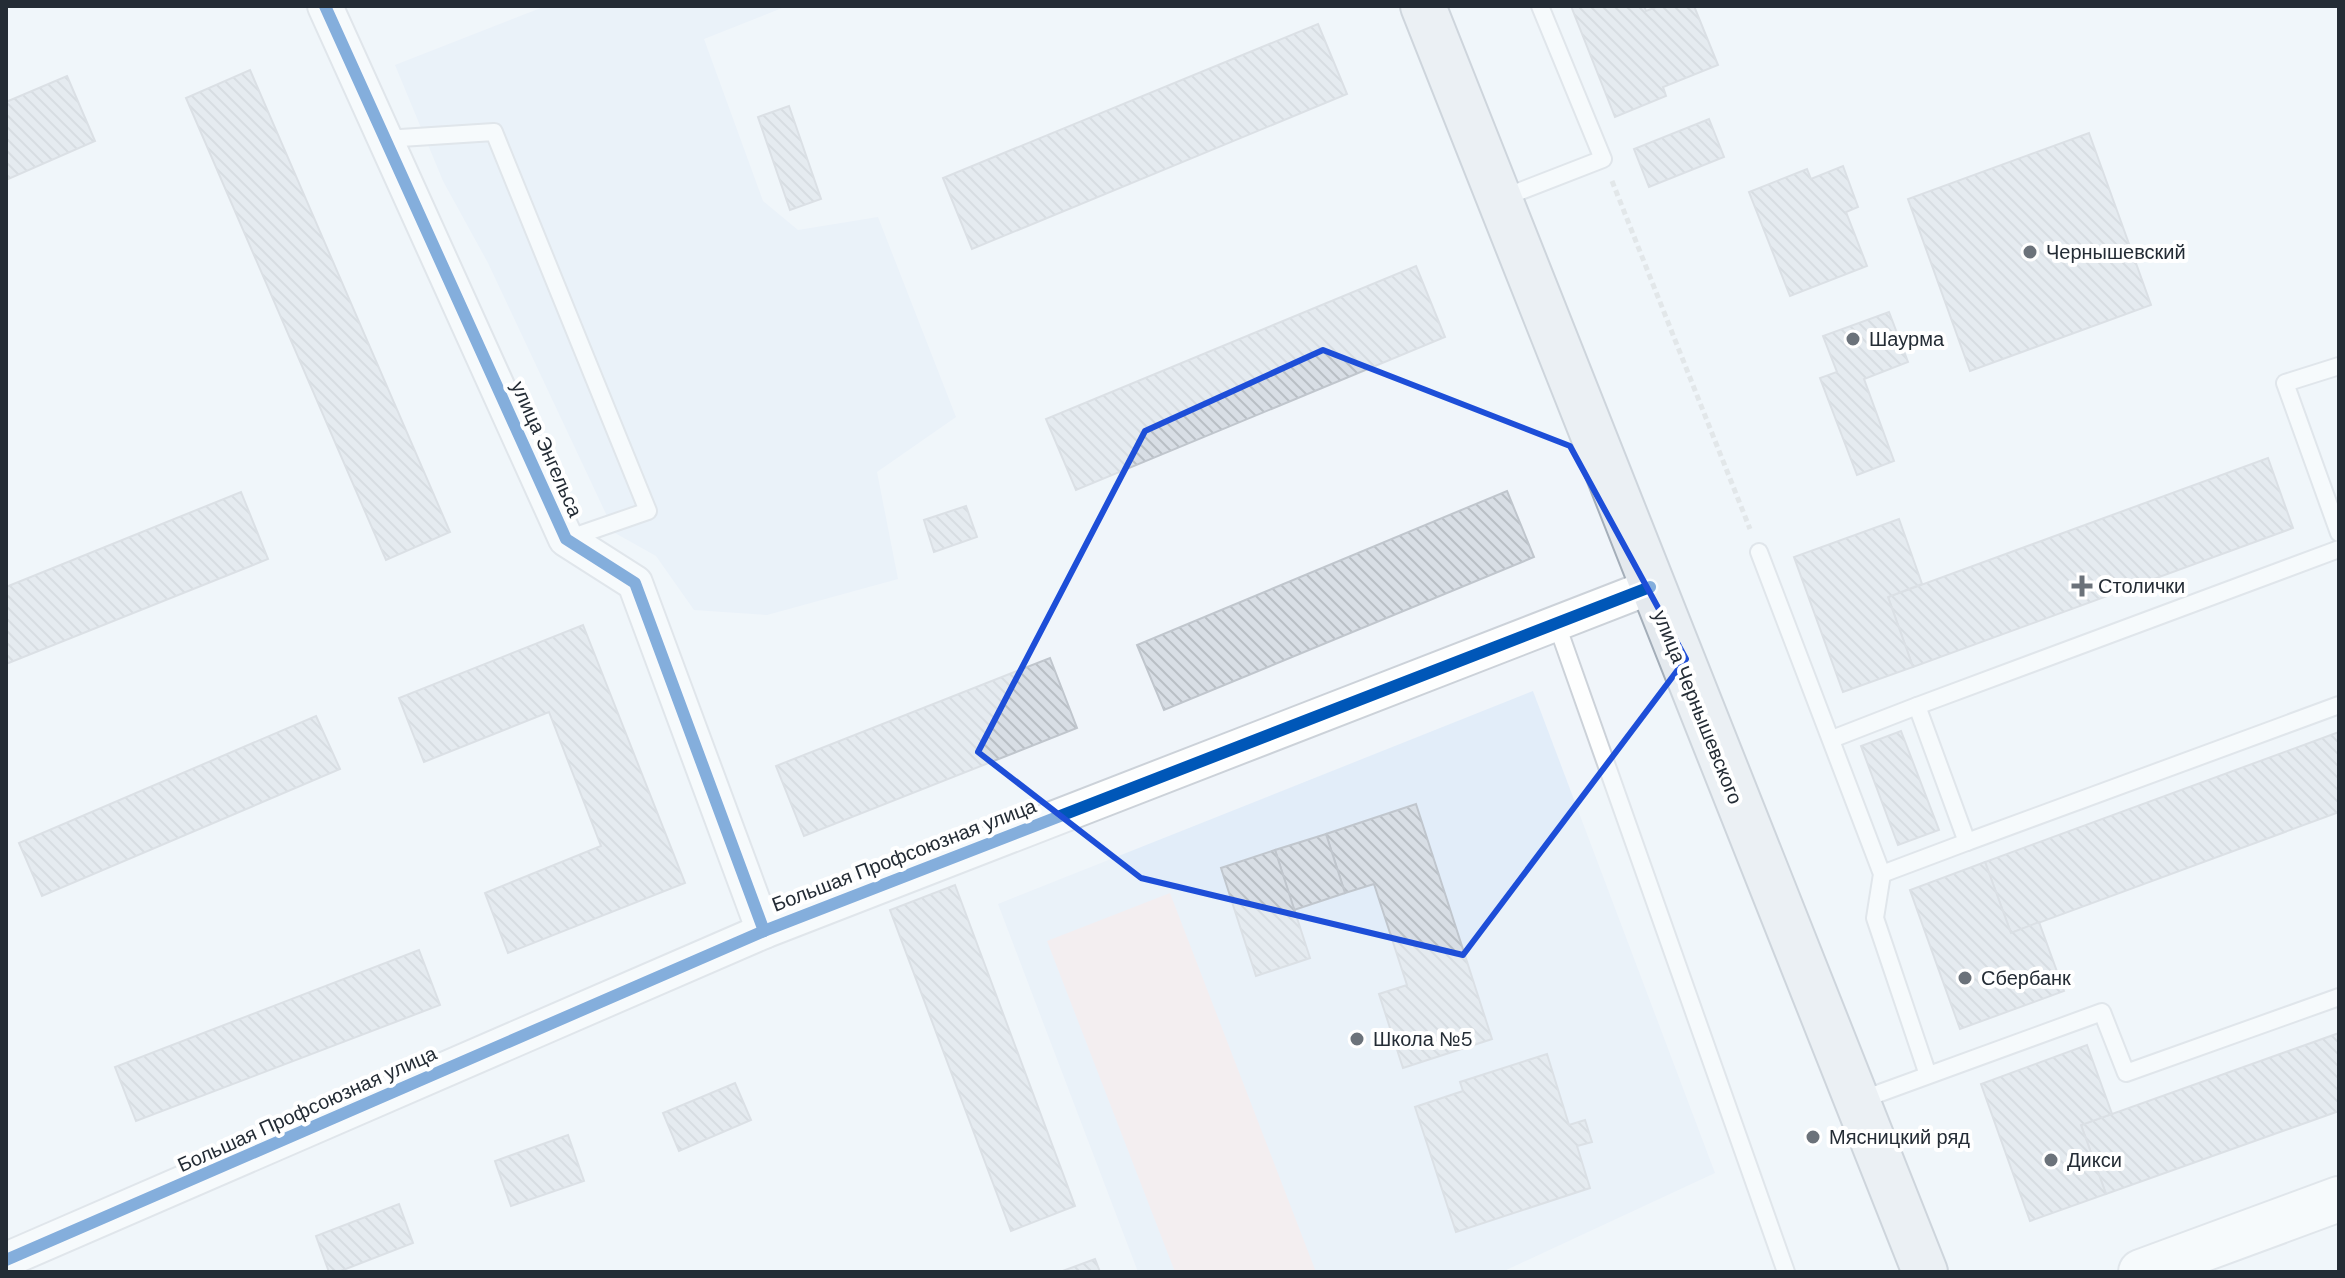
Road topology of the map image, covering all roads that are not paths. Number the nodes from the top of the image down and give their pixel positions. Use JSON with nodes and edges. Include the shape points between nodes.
{"nodes":[{"id":1,"x":325,"y":6,"type":"edge"},
{"id":2,"x":1423,"y":6,"type":"edge"},
{"id":3,"x":1540,"y":6,"type":"edge"},
{"id":4,"x":385,"y":139,"type":"junction"},
{"id":5,"x":1498,"y":200,"type":"junction"},
{"id":6,"x":2339,"y":366,"type":"edge"},
{"id":7,"x":2339,"y":533,"type":"edge"},
{"id":8,"x":566,"y":539,"type":"junction"},
{"id":9,"x":2339,"y":549,"type":"edge"},
{"id":10,"x":1759,"y":552,"type":"road end"},
{"id":11,"x":1650,"y":587,"type":"junction"},
{"id":12,"x":1557,"y":625,"type":"junction"},
{"id":13,"x":2339,"y":705,"type":"edge"},
{"id":14,"x":1917,"y":706,"type":"junction"},
{"id":15,"x":1832,"y":739,"type":"junction"},
{"id":16,"x":1967,"y":842,"type":"junction"},
{"id":17,"x":1882,"y":874,"type":"junction"},
{"id":18,"x":764,"y":931,"type":"junction"},
{"id":19,"x":2339,"y":997,"type":"edge"},
{"id":20,"x":1928,"y":1075,"type":"junction"},
{"id":21,"x":1856,"y":1102,"type":"junction"},
{"id":22,"x":2339,"y":1199,"type":"edge"},
{"id":23,"x":6,"y":1260,"type":"edge"},
{"id":24,"x":1786,"y":1272,"type":"edge"},
{"id":25,"x":1925,"y":1272,"type":"edge"},
{"id":26,"x":2141,"y":1272,"type":"edge"}],
"edges":[{"from":1,"to":4,"type":"street","name":"улица Энгельса"},
{"from":2,"to":5,"type":"main road","name":"улица Чернышевского"},
{"from":3,"to":5,"type":"lane","via":[[1603,159]]},
{"from":4,"to":8,"type":"street","name":"улица Энгельса"},
{"from":4,"to":8,"type":"lane","via":[[494,132],[648,511]]},
{"from":5,"to":11,"type":"main road","name":"улица Чернышевского"},
{"from":6,"to":7,"type":"lane","via":[[2285,383]]},
{"from":8,"to":18,"type":"street","name":"улица Энгельса","via":[[635,583]]},
{"from":9,"to":14,"type":"lane"},
{"from":10,"to":15,"type":"lane"},
{"from":11,"to":12,"type":"street","name":"Большая Профсоюзная улица"},
{"from":11,"to":21,"type":"main road","name":"улица Чернышевского"},
{"from":12,"to":18,"type":"street","name":"Большая Профсоюзная улица"},
{"from":12,"to":24,"type":"lane"},
{"from":13,"to":16,"type":"lane"},
{"from":14,"to":15,"type":"lane"},
{"from":14,"to":16,"type":"lane"},
{"from":15,"to":17,"type":"lane"},
{"from":16,"to":17,"type":"lane"},
{"from":17,"to":20,"type":"lane","via":[[1875,918]]},
{"from":18,"to":23,"type":"street","name":"Большая Профсоюзная улица"},
{"from":19,"to":20,"type":"lane","via":[[2126,1073],[2102,1012]]},
{"from":20,"to":21,"type":"lane"},
{"from":21,"to":25,"type":"main road","name":"улица Чернышевского"},
{"from":22,"to":26,"type":"street"}]}
